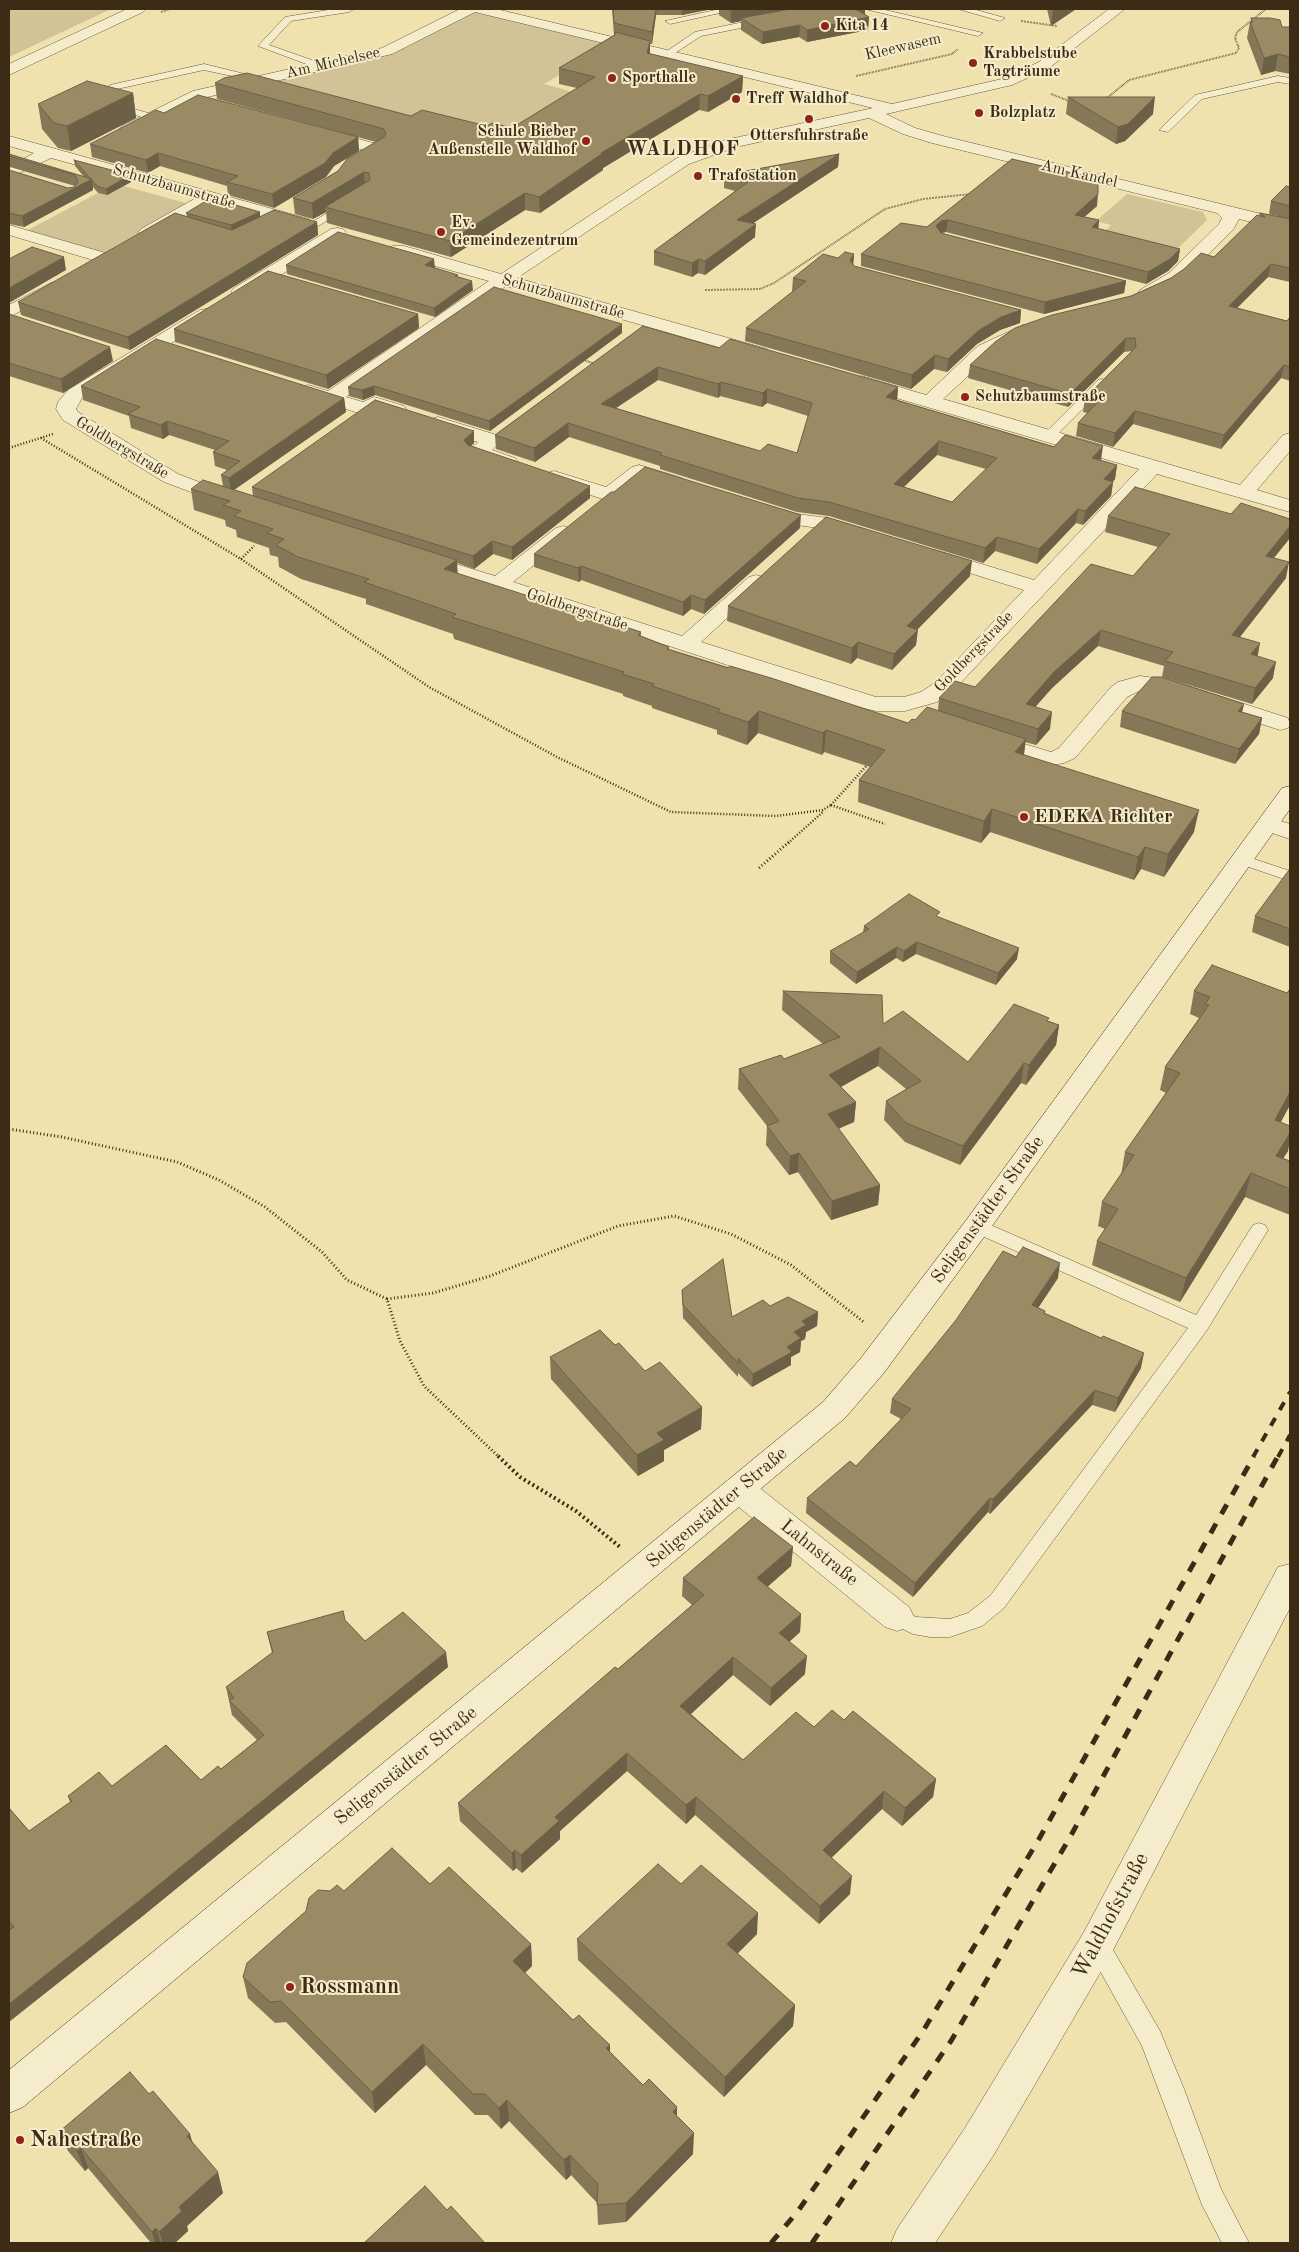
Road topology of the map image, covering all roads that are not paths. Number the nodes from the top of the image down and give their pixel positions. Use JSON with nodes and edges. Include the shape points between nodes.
{"nodes":[{"id":1,"x":138,"y":9,"type":"edge"},
{"id":2,"x":349,"y":9,"type":"edge"},
{"id":3,"x":471,"y":9,"type":"edge"},
{"id":4,"x":479,"y":9,"type":"edge"},
{"id":5,"x":733,"y":9,"type":"edge"},
{"id":6,"x":870,"y":9,"type":"edge"},
{"id":7,"x":963,"y":9,"type":"edge"},
{"id":8,"x":1118,"y":9,"type":"edge"},
{"id":9,"x":1000,"y":18,"type":"road end"},
{"id":10,"x":770,"y":20,"type":"edge"},
{"id":11,"x":670,"y":21,"type":"dead end"},
{"id":12,"x":978,"y":33,"type":"road end"},
{"id":13,"x":668,"y":53,"type":"junction"},
{"id":14,"x":320,"y":66,"type":"junction"},
{"id":15,"x":9,"y":70,"type":"edge"},
{"id":16,"x":260,"y":79,"type":"junction"},
{"id":17,"x":1290,"y":81,"type":"edge"},
{"id":18,"x":188,"y":98,"type":"junction"},
{"id":19,"x":216,"y":106,"type":"edge"},
{"id":20,"x":895,"y":108,"type":"junction"},
{"id":21,"x":871,"y":113,"type":"junction"},
{"id":22,"x":151,"y":117,"type":"junction"},
{"id":23,"x":1164,"y":130,"type":"dead end"},
{"id":24,"x":311,"y":132,"type":"edge"},
{"id":25,"x":118,"y":135,"type":"edge"},
{"id":26,"x":9,"y":141,"type":"edge"},
{"id":27,"x":94,"y":148,"type":"edge"},
{"id":28,"x":49,"y":152,"type":"junction"},
{"id":29,"x":73,"y":158,"type":"junction"},
{"id":30,"x":341,"y":171,"type":"edge"},
{"id":31,"x":9,"y":173,"type":"edge"},
{"id":32,"x":26,"y":179,"type":"edge"},
{"id":33,"x":210,"y":197,"type":"junction"},
{"id":34,"x":358,"y":198,"type":"edge"},
{"id":35,"x":292,"y":206,"type":"edge"},
{"id":36,"x":1222,"y":209,"type":"junction"},
{"id":37,"x":276,"y":216,"type":"junction"},
{"id":38,"x":171,"y":220,"type":"junction"},
{"id":39,"x":188,"y":225,"type":"edge"},
{"id":40,"x":259,"y":225,"type":"edge"},
{"id":41,"x":311,"y":226,"type":"junction"},
{"id":42,"x":1290,"y":226,"type":"edge"},
{"id":43,"x":9,"y":230,"type":"edge"},
{"id":44,"x":337,"y":233,"type":"junction"},
{"id":45,"x":355,"y":238,"type":"edge"},
{"id":46,"x":383,"y":246,"type":"edge"},
{"id":47,"x":103,"y":258,"type":"junction"},
{"id":48,"x":79,"y":272,"type":"edge"},
{"id":49,"x":267,"y":276,"type":"junction"},
{"id":50,"x":503,"y":280,"type":"junction"},
{"id":51,"x":64,"y":281,"type":"edge"},
{"id":52,"x":286,"y":281,"type":"edge"},
{"id":53,"x":1130,"y":294,"type":"edge"},
{"id":54,"x":17,"y":300,"type":"edge"},
{"id":55,"x":9,"y":312,"type":"edge"},
{"id":56,"x":1016,"y":315,"type":"edge"},
{"id":57,"x":641,"y":316,"type":"junction"},
{"id":58,"x":9,"y":319,"type":"edge"},
{"id":59,"x":418,"y":320,"type":"edge"},
{"id":60,"x":28,"y":325,"type":"edge"},
{"id":61,"x":437,"y":325,"type":"junction"},
{"id":62,"x":156,"y":344,"type":"junction"},
{"id":63,"x":184,"y":352,"type":"edge"},
{"id":64,"x":113,"y":353,"type":"dead end"},
{"id":65,"x":132,"y":359,"type":"junction"},
{"id":66,"x":781,"y":359,"type":"edge"},
{"id":67,"x":595,"y":364,"type":"edge"},
{"id":68,"x":1109,"y":376,"type":"edge"},
{"id":69,"x":846,"y":378,"type":"edge"},
{"id":70,"x":294,"y":387,"type":"edge"},
{"id":71,"x":331,"y":398,"type":"junction"},
{"id":72,"x":930,"y":401,"type":"junction"},
{"id":73,"x":365,"y":409,"type":"junction"},
{"id":74,"x":342,"y":425,"type":"edge"},
{"id":75,"x":1049,"y":436,"type":"junction"},
{"id":76,"x":1290,"y":439,"type":"edge"},
{"id":77,"x":1153,"y":466,"type":"junction"},
{"id":78,"x":694,"y":488,"type":"edge"},
{"id":79,"x":1252,"y":494,"type":"junction"},
{"id":80,"x":244,"y":499,"type":"edge"},
{"id":81,"x":1290,"y":504,"type":"edge"},
{"id":82,"x":749,"y":506,"type":"edge"},
{"id":83,"x":594,"y":507,"type":"junction"},
{"id":84,"x":821,"y":522,"type":"junction"},
{"id":85,"x":877,"y":539,"type":"edge"},
{"id":86,"x":800,"y":541,"type":"edge"},
{"id":87,"x":915,"y":550,"type":"edge"},
{"id":88,"x":404,"y":555,"type":"edge"},
{"id":89,"x":771,"y":567,"type":"edge"},
{"id":90,"x":498,"y":584,"type":"junction"},
{"id":91,"x":1036,"y":587,"type":"junction"},
{"id":92,"x":685,"y":645,"type":"junction"},
{"id":93,"x":876,"y":704,"type":"junction"},
{"id":94,"x":929,"y":722,"type":"edge"},
{"id":95,"x":1280,"y":723,"type":"dead end"},
{"id":96,"x":965,"y":733,"type":"edge"},
{"id":97,"x":1290,"y":793,"type":"edge"},
{"id":98,"x":1279,"y":828,"type":"edge"},
{"id":99,"x":1242,"y":860,"type":"junction"},
{"id":100,"x":1290,"y":876,"type":"edge"},
{"id":101,"x":977,"y":1226,"type":"junction"},
{"id":102,"x":1259,"y":1230,"type":"dead end"},
{"id":103,"x":1200,"y":1325,"type":"junction"},
{"id":104,"x":740,"y":1490,"type":"junction"},
{"id":105,"x":1290,"y":1577,"type":"edge"},
{"id":106,"x":897,"y":1617,"type":"joint"},
{"id":107,"x":1097,"y":1944,"type":"junction"},
{"id":108,"x":9,"y":2094,"type":"edge"},
{"id":109,"x":910,"y":2243,"type":"edge"},
{"id":110,"x":1236,"y":2243,"type":"edge"}],
"edges":[{"from":1,"to":15,"type":"street"},
{"from":2,"to":14,"type":"lane","via":[[288,19],[263,46]]},
{"from":3,"to":14,"type":"street","name":"Am Michelsee","via":[[395,48]]},
{"from":4,"to":13,"type":"street"},
{"from":5,"to":11,"type":"lane"},
{"from":6,"to":12,"type":"lane","name":"Kleewasem"},
{"from":7,"to":9,"type":"lane"},
{"from":8,"to":20,"type":"street","via":[[1044,66],[972,92]]},
{"from":10,"to":13,"type":"lane","via":[[698,34]]},
{"from":13,"to":20,"type":"street"},
{"from":14,"to":16,"type":"street","name":"Am Michelsee"},
{"from":16,"to":18,"type":"street","name":"Am Michelsee"},
{"from":16,"to":22,"type":"lane","via":[[204,67],[113,87],[104,103]]},
{"from":17,"to":23,"type":"lane","via":[[1278,79],[1200,97]]},
{"from":18,"to":19,"type":"street"},
{"from":18,"to":22,"type":"street","name":"Am Michelsee"},
{"from":20,"to":21,"type":"street"},
{"from":21,"to":36,"type":"street","name":"Am Kandel","via":[[922,136]]},
{"from":21,"to":50,"type":"street","via":[[731,143],[683,160]]},
{"from":22,"to":25,"type":"street","name":"Am Michelsee"},
{"from":24,"to":30,"type":"street","via":[[378,150]]},
{"from":26,"to":28,"type":"street","name":"Schutzbaumstraße"},
{"from":27,"to":29,"type":"street"},
{"from":28,"to":29,"type":"street","name":"Schutzbaumstraße"},
{"from":28,"to":31,"type":"street"},
{"from":29,"to":33,"type":"street","name":"Schutzbaumstraße"},
{"from":31,"to":32,"type":"street"},
{"from":33,"to":37,"type":"street","name":"Schutzbaumstraße"},
{"from":33,"to":38,"type":"street"},
{"from":34,"to":41,"type":"lane"},
{"from":35,"to":37,"type":"street"},
{"from":36,"to":42,"type":"street","name":"Am Kandel"},
{"from":36,"to":53,"type":"street","via":[[1231,217],[1227,226],[1175,276],[1149,292]]},
{"from":37,"to":40,"type":"lane"},
{"from":37,"to":41,"type":"street","name":"Schutzbaumstraße"},
{"from":38,"to":39,"type":"lane"},
{"from":38,"to":47,"type":"street"},
{"from":41,"to":44,"type":"street","name":"Schutzbaumstraße"},
{"from":43,"to":47,"type":"street"},
{"from":44,"to":45,"type":"street","name":"Schutzbaumstraße"},
{"from":44,"to":49,"type":"street","name":"Goldbergstraße"},
{"from":46,"to":50,"type":"street","name":"Schutzbaumstraße"},
{"from":47,"to":48,"type":"street"},
{"from":49,"to":52,"type":"street"},
{"from":49,"to":62,"type":"street","name":"Goldbergstraße"},
{"from":50,"to":57,"type":"street","name":"Schutzbaumstraße"},
{"from":50,"to":61,"type":"street"},
{"from":51,"to":54,"type":"street"},
{"from":54,"to":55,"type":"street"},
{"from":56,"to":72,"type":"street","via":[[1036,322],[985,350]]},
{"from":57,"to":66,"type":"street","name":"Schutzbaumstraße"},
{"from":57,"to":67,"type":"street"},
{"from":58,"to":60,"type":"street"},
{"from":59,"to":61,"type":"street"},
{"from":61,"to":71,"type":"street"},
{"from":62,"to":63,"type":"street"},
{"from":62,"to":65,"type":"street","name":"Goldbergstraße"},
{"from":64,"to":65,"type":"street"},
{"from":65,"to":80,"type":"street","name":"Goldbergstraße","via":[[80,391],[68,402],[68,413],[171,478]]},
{"from":68,"to":75,"type":"lane"},
{"from":69,"to":72,"type":"street"},
{"from":70,"to":71,"type":"street"},
{"from":71,"to":73,"type":"street"},
{"from":72,"to":75,"type":"street"},
{"from":73,"to":74,"type":"street"},
{"from":73,"to":83,"type":"street","via":[[374,403],[501,434],[477,452],[529,469]]},
{"from":75,"to":77,"type":"street"},
{"from":76,"to":79,"type":"street"},
{"from":77,"to":79,"type":"street"},
{"from":77,"to":91,"type":"street","name":"Goldbergstraße"},
{"from":78,"to":83,"type":"street","name":"Goldbergstraße","via":[[639,471]]},
{"from":79,"to":81,"type":"street"},
{"from":82,"to":84,"type":"street","via":[[795,520]]},
{"from":83,"to":90,"type":"street","name":"Goldbergstraße"},
{"from":84,"to":85,"type":"street"},
{"from":84,"to":86,"type":"street"},
{"from":87,"to":91,"type":"street"},
{"from":88,"to":90,"type":"street","name":"Goldbergstraße"},
{"from":89,"to":92,"type":"street"},
{"from":90,"to":92,"type":"street","name":"Goldbergstraße"},
{"from":91,"to":93,"type":"street","name":"Goldbergstraße","via":[[944,687],[918,702]]},
{"from":92,"to":93,"type":"street","name":"Goldbergstraße"},
{"from":93,"to":94,"type":"street"},
{"from":95,"to":96,"type":"street","via":[[1162,685],[1140,683],[1126,686],[1119,692],[1067,753],[1056,758],[1046,759]]},
{"from":97,"to":98,"type":"street","name":"Seligenstädter Straße"},
{"from":98,"to":99,"type":"street","name":"Seligenstädter Straße"},
{"from":99,"to":100,"type":"lane"},
{"from":99,"to":101,"type":"street","name":"Seligenstädter Straße"},
{"from":101,"to":103,"type":"lane"},
{"from":101,"to":104,"type":"street","name":"Seligenstädter Straße","via":[[855,1387],[834,1410]]},
{"from":102,"to":103,"type":"lane"},
{"from":103,"to":106,"type":"lane","via":[[997,1602],[975,1620],[950,1628],[913,1625]]},
{"from":104,"to":106,"type":"street","name":"Lahnstraße"},
{"from":104,"to":108,"type":"street","name":"Seligenstädter Straße"},
{"from":105,"to":107,"type":"street","name":"Waldhofstraße"},
{"from":107,"to":109,"type":"street","name":"Waldhofstraße","via":[[979,2142]]},
{"from":107,"to":110,"type":"lane","via":[[1150,2039],[1211,2196]]}]}
